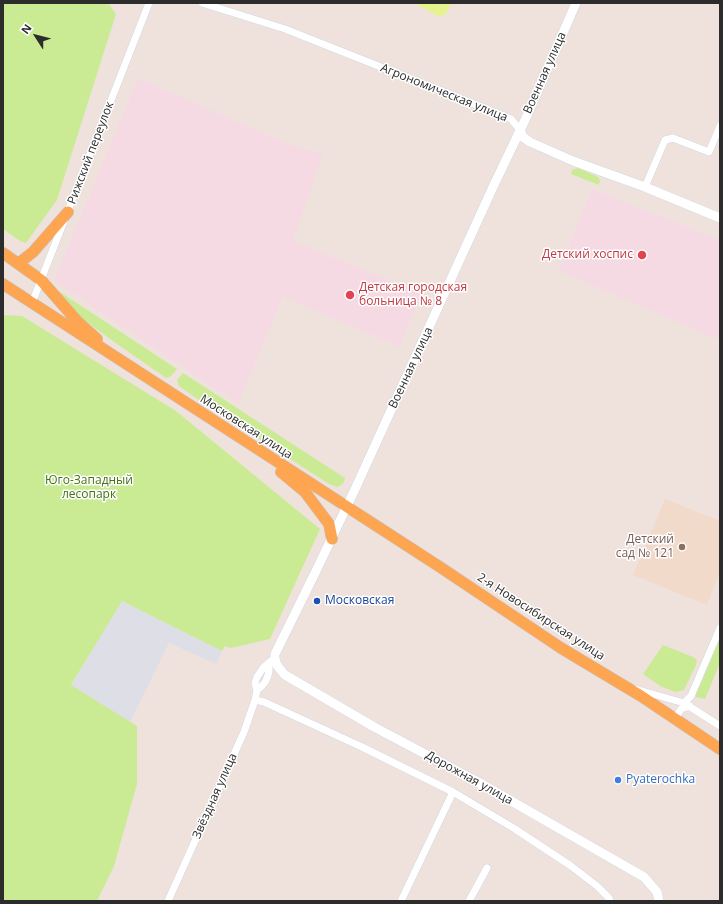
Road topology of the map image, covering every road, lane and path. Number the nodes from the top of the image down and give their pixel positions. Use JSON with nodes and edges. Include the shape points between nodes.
{"nodes":[{"id":1,"x":149,"y":3,"type":"edge"},
{"id":2,"x":202,"y":3,"type":"edge"},
{"id":3,"x":576,"y":3,"type":"edge"},
{"id":4,"x":720,"y":126,"type":"edge"},
{"id":5,"x":520,"y":130,"type":"junction"},
{"id":6,"x":645,"y":187,"type":"junction"},
{"id":7,"x":68,"y":212,"type":"junction"},
{"id":8,"x":720,"y":218,"type":"edge"},
{"id":9,"x":3,"y":253,"type":"edge"},
{"id":10,"x":19,"y":264,"type":"junction"},
{"id":11,"x":41,"y":280,"type":"junction"},
{"id":12,"x":3,"y":284,"type":"edge"},
{"id":13,"x":32,"y":303,"type":"junction"},
{"id":14,"x":132,"y":368,"type":"junction"},
{"id":15,"x":266,"y":455,"type":"junction"},
{"id":16,"x":347,"y":508,"type":"junction"},
{"id":17,"x":332,"y":539,"type":"junction"},
{"id":18,"x":720,"y":628,"type":"edge"},
{"id":19,"x":272,"y":661,"type":"junction"},
{"id":20,"x":257,"y":677,"type":"joint"},
{"id":21,"x":624,"y":686,"type":"junction"},
{"id":22,"x":257,"y":690,"type":"junction"},
{"id":23,"x":255,"y":700,"type":"junction"},
{"id":24,"x":687,"y":704,"type":"junction"},
{"id":25,"x":675,"y":719,"type":"junction"},
{"id":26,"x":720,"y":726,"type":"edge"},
{"id":27,"x":720,"y":749,"type":"edge"},
{"id":28,"x":452,"y":792,"type":"junction"},
{"id":29,"x":487,"y":868,"type":"dead end"},
{"id":30,"x":168,"y":901,"type":"edge"},
{"id":31,"x":401,"y":901,"type":"edge"},
{"id":32,"x":469,"y":901,"type":"edge"},
{"id":33,"x":610,"y":901,"type":"edge"},
{"id":34,"x":660,"y":901,"type":"edge"}],
"edges":[{"from":1,"to":7,"type":"street","name":"Рижский переулок"},
{"from":2,"to":5,"type":"street","name":"Агрономическая улица","via":[[292,32],[454,96],[511,119]]},
{"from":3,"to":5,"type":"street","name":"Военная улица"},
{"from":4,"to":6,"type":"street","via":[[709,152],[672,138],[665,140]]},
{"from":5,"to":6,"type":"street","name":"Агрономическая улица","via":[[523,137],[530,142],[573,161]]},
{"from":5,"to":16,"type":"street","name":"Военная улица"},
{"from":6,"to":8,"type":"street","name":"Агрономическая улица"},
{"from":7,"to":10,"type":"main road"},
{"from":7,"to":11,"type":"street","name":"Рижский переулок"},
{"from":9,"to":10,"type":"main road","name":"Московская улица"},
{"from":10,"to":11,"type":"main road","name":"Московская улица"},
{"from":11,"to":13,"type":"street","name":"Рижский переулок"},
{"from":11,"to":14,"type":"main road","name":"Московская улица","via":[[77,321]]},
{"from":12,"to":13,"type":"main road","name":"Московская улица"},
{"from":13,"to":14,"type":"main road","name":"Московская улица"},
{"from":14,"to":15,"type":"main road","name":"Московская улица"},
{"from":15,"to":16,"type":"main road","name":"Московская улица"},
{"from":15,"to":17,"type":"main road","via":[[272,465],[305,492],[329,524]]},
{"from":16,"to":17,"type":"street","name":"Военная улица"},
{"from":16,"to":21,"type":"main road","name":"2-я Новосибирская улица","via":[[561,648]]},
{"from":17,"to":19,"type":"street","name":"Военная улица"},
{"from":18,"to":24,"type":"street"},
{"from":19,"to":20,"type":"street","name":"Военная улица"},
{"from":19,"to":22,"type":"street","name":"Военная улица","via":[[266,680]]},
{"from":19,"to":34,"type":"street","name":"Дорожная улица","via":[[285,675],[376,728],[478,782],[644,877],[657,892]]},
{"from":20,"to":22,"type":"street","name":"Звёздная улица"},
{"from":21,"to":24,"type":"street"},
{"from":21,"to":25,"type":"main road","name":"2-я Новосибирская улица"},
{"from":22,"to":23,"type":"street","name":"Звёздная улица"},
{"from":23,"to":28,"type":"street","via":[[362,747]]},
{"from":23,"to":30,"type":"street","name":"Звёздная улица","via":[[244,732]]},
{"from":24,"to":25,"type":"street"},
{"from":24,"to":26,"type":"street"},
{"from":25,"to":27,"type":"main road","name":"2-я Новосибирская улица"},
{"from":28,"to":31,"type":"street"},
{"from":28,"to":33,"type":"street","via":[[571,866],[597,886]]},
{"from":29,"to":32,"type":"street"}]}
